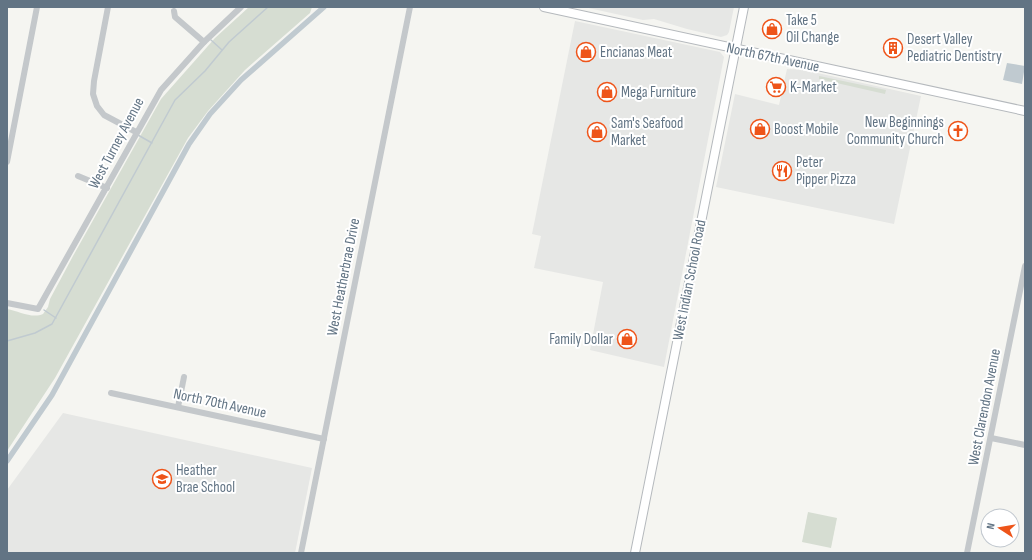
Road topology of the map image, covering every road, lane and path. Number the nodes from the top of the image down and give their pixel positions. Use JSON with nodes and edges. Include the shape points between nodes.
{"nodes":[{"id":1,"x":37,"y":7,"type":"edge"},
{"id":2,"x":108,"y":7,"type":"edge"},
{"id":3,"x":241,"y":7,"type":"edge"},
{"id":4,"x":410,"y":7,"type":"edge"},
{"id":5,"x":544,"y":7,"type":"edge"},
{"id":6,"x":744,"y":7,"type":"edge"},
{"id":7,"x":174,"y":11,"type":"dead end"},
{"id":8,"x":204,"y":42,"type":"junction"},
{"id":9,"x":735,"y":48,"type":"junction"},
{"id":10,"x":1025,"y":111,"type":"edge"},
{"id":11,"x":136,"y":132,"type":"junction"},
{"id":12,"x":7,"y":162,"type":"edge"},
{"id":13,"x":78,"y":176,"type":"dead end"},
{"id":14,"x":107,"y":188,"type":"junction"},
{"id":15,"x":1025,"y":266,"type":"edge"},
{"id":16,"x":7,"y":303,"type":"edge"},
{"id":17,"x":184,"y":377,"type":"dead end"},
{"id":18,"x":111,"y":393,"type":"dead end"},
{"id":19,"x":178,"y":407,"type":"junction"},
{"id":20,"x":991,"y":438,"type":"junction"},
{"id":21,"x":324,"y":439,"type":"junction"},
{"id":22,"x":1025,"y":445,"type":"edge"},
{"id":23,"x":301,"y":553,"type":"edge"},
{"id":24,"x":635,"y":553,"type":"edge"},
{"id":25,"x":967,"y":553,"type":"edge"}],
"edges":[{"from":1,"to":12,"type":"street"},
{"from":2,"to":11,"type":"street","via":[[93,94],[97,106],[104,115]]},
{"from":3,"to":8,"type":"street","name":"West Turney Avenue"},
{"from":4,"to":21,"type":"street","name":"West Heatherbrae Drive"},
{"from":5,"to":9,"type":"main road","name":"North 67th Avenue"},
{"from":6,"to":9,"type":"main road","name":"West Indian School Road"},
{"from":7,"to":8,"type":"street","via":[[175,17]]},
{"from":8,"to":11,"type":"street","name":"West Turney Avenue","via":[[161,90]]},
{"from":9,"to":10,"type":"main road","name":"North 67th Avenue"},
{"from":9,"to":24,"type":"main road","name":"West Indian School Road"},
{"from":11,"to":14,"type":"street","name":"West Turney Avenue"},
{"from":13,"to":14,"type":"street"},
{"from":14,"to":16,"type":"street","name":"West Turney Avenue","via":[[38,310]]},
{"from":15,"to":20,"type":"street","name":"West Clarendon Avenue"},
{"from":17,"to":19,"type":"street"},
{"from":18,"to":19,"type":"street","name":"North 70th Avenue"},
{"from":19,"to":21,"type":"street","name":"North 70th Avenue"},
{"from":20,"to":22,"type":"street"},
{"from":20,"to":25,"type":"street","name":"West Clarendon Avenue"},
{"from":21,"to":23,"type":"street","name":"West Heatherbrae Drive"}]}
